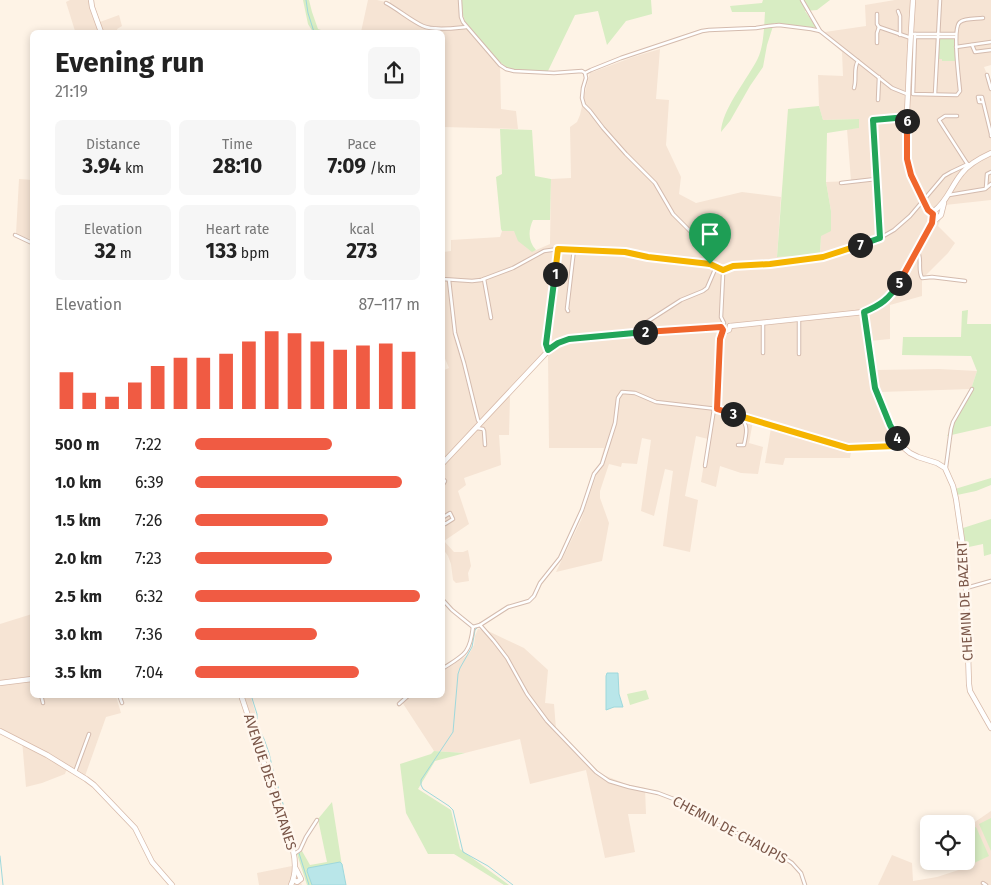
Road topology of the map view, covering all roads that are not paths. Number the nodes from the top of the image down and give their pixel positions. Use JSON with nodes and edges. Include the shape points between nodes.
{"nodes":[{"id":1,"x":90,"y":0,"type":"edge"},
{"id":2,"x":460,"y":0,"type":"edge"},
{"id":3,"x":802,"y":0,"type":"edge"},
{"id":4,"x":913,"y":0,"type":"edge"},
{"id":5,"x":940,"y":0,"type":"edge"},
{"id":6,"x":386,"y":3,"type":"dead end"},
{"id":7,"x":898,"y":11,"type":"dead end"},
{"id":8,"x":876,"y":14,"type":"dead end"},
{"id":9,"x":983,"y":18,"type":"dead end"},
{"id":10,"x":466,"y":27,"type":"junction"},
{"id":11,"x":879,"y":27,"type":"junction"},
{"id":12,"x":100,"y":30,"type":"edge"},
{"id":13,"x":820,"y":31,"type":"junction"},
{"id":14,"x":900,"y":35,"type":"junction"},
{"id":15,"x":912,"y":36,"type":"junction"},
{"id":16,"x":938,"y":36,"type":"junction"},
{"id":17,"x":955,"y":36,"type":"junction"},
{"id":18,"x":991,"y":42,"type":"edge"},
{"id":19,"x":877,"y":43,"type":"dead end"},
{"id":20,"x":972,"y":45,"type":"junction"},
{"id":21,"x":956,"y":47,"type":"junction"},
{"id":22,"x":991,"y":50,"type":"edge"},
{"id":23,"x":858,"y":61,"type":"junction"},
{"id":24,"x":586,"y":73,"type":"junction"},
{"id":25,"x":987,"y":75,"type":"dead end"},
{"id":26,"x":879,"y":77,"type":"junction"},
{"id":27,"x":854,"y":88,"type":"dead end"},
{"id":28,"x":991,"y":89,"type":"edge"},
{"id":29,"x":908,"y":94,"type":"junction"},
{"id":30,"x":935,"y":94,"type":"junction"},
{"id":31,"x":878,"y":100,"type":"dead end"},
{"id":32,"x":983,"y":102,"type":"dead end"},
{"id":33,"x":956,"y":116,"type":"dead end"},
{"id":34,"x":907,"y":117,"type":"junction"},
{"id":35,"x":991,"y":135,"type":"edge"},
{"id":36,"x":991,"y":153,"type":"edge"},
{"id":37,"x":968,"y":165,"type":"junction"},
{"id":38,"x":991,"y":172,"type":"edge"},
{"id":39,"x":876,"y":180,"type":"junction"},
{"id":40,"x":841,"y":183,"type":"dead end"},
{"id":41,"x":991,"y":184,"type":"edge"},
{"id":42,"x":986,"y":188,"type":"junction"},
{"id":43,"x":949,"y":195,"type":"junction"},
{"id":44,"x":923,"y":200,"type":"junction"},
{"id":45,"x":936,"y":213,"type":"junction"},
{"id":46,"x":14,"y":235,"type":"dead end"},
{"id":47,"x":880,"y":238,"type":"junction"},
{"id":48,"x":30,"y":242,"type":"edge"},
{"id":49,"x":558,"y":249,"type":"junction"},
{"id":50,"x":574,"y":249,"type":"junction"},
{"id":51,"x":918,"y":250,"type":"junction"},
{"id":52,"x":710,"y":264,"type":"junction"},
{"id":53,"x":716,"y":267,"type":"junction"},
{"id":54,"x":723,"y":270,"type":"junction"},
{"id":55,"x":445,"y":279,"type":"edge"},
{"id":56,"x":484,"y":279,"type":"junction"},
{"id":57,"x":449,"y":280,"type":"junction"},
{"id":58,"x":965,"y":281,"type":"dead end"},
{"id":59,"x":568,"y":311,"type":"dead end"},
{"id":60,"x":864,"y":312,"type":"junction"},
{"id":61,"x":491,"y":318,"type":"dead end"},
{"id":62,"x":799,"y":319,"type":"junction"},
{"id":63,"x":763,"y":322,"type":"junction"},
{"id":64,"x":639,"y":327,"type":"dead end"},
{"id":65,"x":723,"y":327,"type":"junction"},
{"id":66,"x":548,"y":350,"type":"junction"},
{"id":67,"x":763,"y":353,"type":"dead end"},
{"id":68,"x":799,"y":354,"type":"dead end"},
{"id":69,"x":972,"y":389,"type":"dead end"},
{"id":70,"x":715,"y":409,"type":"junction"},
{"id":71,"x":739,"y":416,"type":"junction"},
{"id":72,"x":480,"y":423,"type":"junction"},
{"id":73,"x":476,"y":427,"type":"junction"},
{"id":74,"x":485,"y":444,"type":"dead end"},
{"id":75,"x":897,"y":444,"type":"junction"},
{"id":76,"x":738,"y":445,"type":"dead end"},
{"id":77,"x":445,"y":461,"type":"edge"},
{"id":78,"x":705,"y":466,"type":"dead end"},
{"id":79,"x":945,"y":468,"type":"junction"},
{"id":80,"x":991,"y":581,"type":"edge"},
{"id":81,"x":966,"y":588,"type":"junction"},
{"id":82,"x":445,"y":602,"type":"edge"},
{"id":83,"x":480,"y":625,"type":"junction"},
{"id":84,"x":473,"y":627,"type":"junction"},
{"id":85,"x":445,"y":667,"type":"edge"},
{"id":86,"x":30,"y":679,"type":"edge"},
{"id":87,"x":0,"y":682,"type":"edge"},
{"id":88,"x":42,"y":698,"type":"edge"},
{"id":89,"x":120,"y":698,"type":"edge"},
{"id":90,"x":242,"y":698,"type":"edge"},
{"id":91,"x":406,"y":698,"type":"edge"},
{"id":92,"x":43,"y":703,"type":"dead end"},
{"id":93,"x":122,"y":703,"type":"dead end"},
{"id":94,"x":399,"y":704,"type":"dead end"},
{"id":95,"x":991,"y":728,"type":"edge"},
{"id":96,"x":0,"y":731,"type":"edge"},
{"id":97,"x":89,"y":734,"type":"dead end"},
{"id":98,"x":75,"y":772,"type":"junction"},
{"id":99,"x":317,"y":820,"type":"dead end"},
{"id":100,"x":294,"y":854,"type":"junction"},
{"id":101,"x":296,"y":881,"type":"edge"},
{"id":102,"x":172,"y":885,"type":"edge"},
{"id":103,"x":804,"y":885,"type":"edge"}],
"edges":[{"from":1,"to":12,"type":"street"},
{"from":2,"to":10,"type":"street","via":[[461,17]]},
{"from":3,"to":13,"type":"street"},
{"from":4,"to":15,"type":"street"},
{"from":5,"to":16,"type":"street"},
{"from":6,"to":10,"type":"street","via":[[424,26]]},
{"from":7,"to":14,"type":"street"},
{"from":8,"to":11,"type":"street"},
{"from":9,"to":17,"type":"street","via":[[961,21]]},
{"from":10,"to":24,"type":"street","via":[[506,69],[514,72]]},
{"from":11,"to":14,"type":"street"},
{"from":11,"to":19,"type":"street"},
{"from":13,"to":23,"type":"street"},
{"from":13,"to":24,"type":"street","via":[[779,25],[709,30]]},
{"from":14,"to":15,"type":"street"},
{"from":15,"to":16,"type":"street"},
{"from":15,"to":29,"type":"street"},
{"from":15,"to":30,"type":"street","via":[[912,94]]},
{"from":16,"to":17,"type":"street"},
{"from":16,"to":30,"type":"street"},
{"from":17,"to":21,"type":"street"},
{"from":18,"to":20,"type":"street"},
{"from":20,"to":21,"type":"street"},
{"from":20,"to":22,"type":"street","via":[[975,52]]},
{"from":21,"to":30,"type":"street","via":[[960,92],[957,95]]},
{"from":23,"to":26,"type":"street"},
{"from":23,"to":27,"type":"street"},
{"from":24,"to":52,"type":"street","via":[[584,105],[655,182],[673,214],[707,248]]},
{"from":25,"to":28,"type":"street"},
{"from":26,"to":29,"type":"street","via":[[892,88]]},
{"from":26,"to":31,"type":"street"},
{"from":29,"to":34,"type":"street"},
{"from":32,"to":35,"type":"street"},
{"from":33,"to":37,"type":"street","via":[[945,116],[939,120]]},
{"from":34,"to":39,"type":"street","via":[[873,120]]},
{"from":34,"to":44,"type":"street","via":[[907,159]]},
{"from":36,"to":37,"type":"street"},
{"from":37,"to":43,"type":"street"},
{"from":37,"to":44,"type":"street","via":[[944,176]]},
{"from":38,"to":42,"type":"street","via":[[987,174]]},
{"from":39,"to":40,"type":"street"},
{"from":39,"to":47,"type":"street"},
{"from":41,"to":42,"type":"street"},
{"from":42,"to":43,"type":"street"},
{"from":43,"to":45,"type":"street"},
{"from":44,"to":45,"type":"street","via":[[929,212]]},
{"from":44,"to":47,"type":"street","via":[[910,216]]},
{"from":45,"to":51,"type":"street"},
{"from":46,"to":48,"type":"street"},
{"from":47,"to":54,"type":"street","via":[[823,257],[733,266]]},
{"from":49,"to":50,"type":"street"},
{"from":49,"to":56,"type":"street","via":[[544,251]]},
{"from":49,"to":66,"type":"street","via":[[546,344]]},
{"from":50,"to":52,"type":"street","via":[[625,252]]},
{"from":50,"to":59,"type":"street"},
{"from":51,"to":58,"type":"street","via":[[922,278]]},
{"from":51,"to":60,"type":"street","via":[[888,298]]},
{"from":52,"to":53,"type":"street"},
{"from":53,"to":54,"type":"street"},
{"from":53,"to":64,"type":"street","via":[[704,291],[681,300]]},
{"from":54,"to":65,"type":"street"},
{"from":55,"to":57,"type":"street"},
{"from":56,"to":57,"type":"street"},
{"from":56,"to":61,"type":"street"},
{"from":57,"to":72,"type":"street","via":[[455,333]]},
{"from":60,"to":62,"type":"street"},
{"from":60,"to":75,"type":"street","via":[[875,388]]},
{"from":62,"to":63,"type":"street"},
{"from":62,"to":68,"type":"street"},
{"from":63,"to":65,"type":"street","via":[[730,326],[728,323]]},
{"from":63,"to":67,"type":"street"},
{"from":65,"to":66,"type":"street","via":[[569,339]]},
{"from":65,"to":70,"type":"street"},
{"from":66,"to":72,"type":"street"},
{"from":69,"to":79,"type":"street","via":[[953,422]]},
{"from":70,"to":71,"type":"street"},
{"from":70,"to":78,"type":"street"},
{"from":70,"to":83,"type":"street","via":[[656,402],[635,393],[622,392],[602,464],[594,474],[560,558],[529,601],[508,607]]},
{"from":71,"to":75,"type":"street","via":[[848,448]]},
{"from":71,"to":76,"type":"street","via":[[747,430],[744,445]]},
{"from":72,"to":73,"type":"street"},
{"from":73,"to":74,"type":"street","via":[[483,429]]},
{"from":73,"to":77,"type":"street"},
{"from":75,"to":79,"type":"street"},
{"from":79,"to":81,"type":"street","name":"CHEMIN DE BAZERT","via":[[956,499]]},
{"from":80,"to":81,"type":"street"},
{"from":81,"to":95,"type":"street","name":"CHEMIN DE BAZERT","via":[[970,691]]},
{"from":82,"to":84,"type":"street"},
{"from":83,"to":84,"type":"street"},
{"from":83,"to":103,"type":"street","name":"CHEMIN DE CHAUPIS","via":[[507,658],[547,721],[596,772],[609,781],[679,801],[707,820],[764,845],[801,872]]},
{"from":84,"to":85,"type":"street","via":[[468,650]]},
{"from":86,"to":87,"type":"street"},
{"from":88,"to":92,"type":"street"},
{"from":89,"to":93,"type":"street"},
{"from":90,"to":100,"type":"street","name":"AVENUE DES PLATANES"},
{"from":91,"to":94,"type":"street"},
{"from":96,"to":98,"type":"street"},
{"from":97,"to":98,"type":"street"},
{"from":98,"to":102,"type":"street","via":[[94,785],[132,824],[152,862]]},
{"from":99,"to":100,"type":"street","via":[[300,850]]},
{"from":100,"to":101,"type":"street","name":"AVENUE DES PLATANES"}]}
